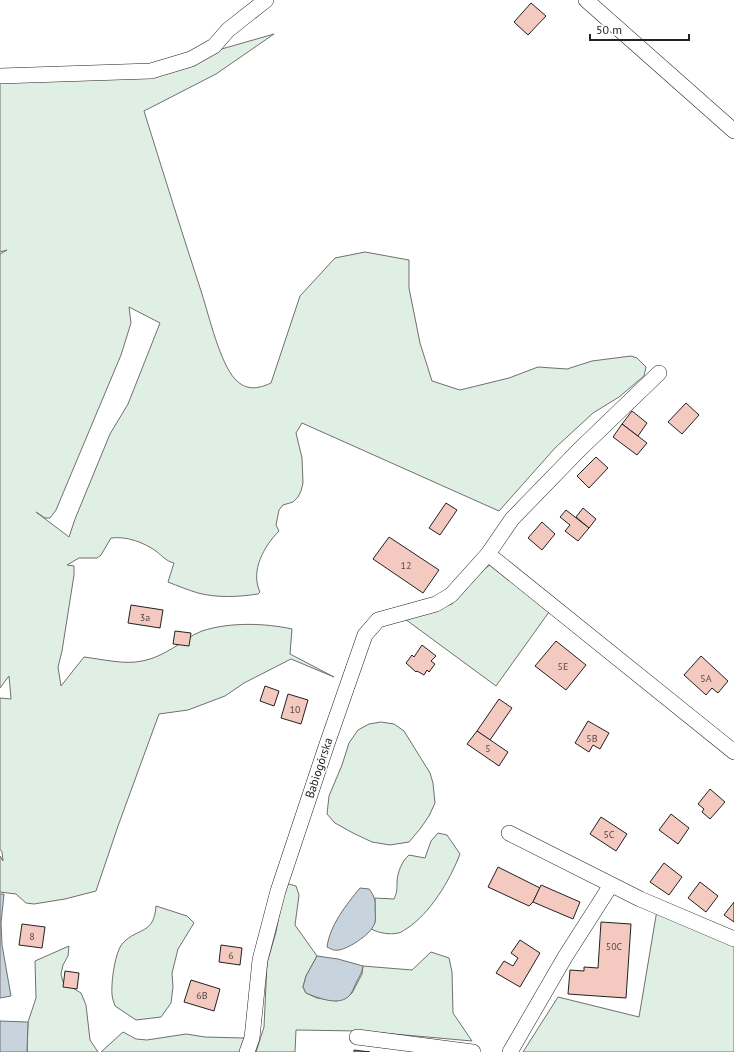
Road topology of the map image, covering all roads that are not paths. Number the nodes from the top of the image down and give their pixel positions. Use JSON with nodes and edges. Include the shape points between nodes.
{"nodes":[{"id":1,"x":266,"y":0,"type":"edge"},
{"id":2,"x":586,"y":0,"type":"edge"},
{"id":3,"x":0,"y":76,"type":"edge"},
{"id":4,"x":734,"y":131,"type":"edge"},
{"id":5,"x":659,"y":373,"type":"dead end"},
{"id":6,"x":488,"y":554,"type":"junction"},
{"id":7,"x":734,"y":752,"type":"edge"},
{"id":8,"x":509,"y":833,"type":"dead end"},
{"id":9,"x":611,"y":885,"type":"junction"},
{"id":10,"x":734,"y":939,"type":"edge"},
{"id":11,"x":357,"y":1037,"type":"dead end"},
{"id":12,"x":247,"y":1052,"type":"edge"},
{"id":13,"x":473,"y":1052,"type":"edge"},
{"id":14,"x":510,"y":1052,"type":"edge"}],
"edges":[{"from":1,"to":3,"type":"street","via":[[228,30],[214,46],[191,59],[151,71]]},
{"from":2,"to":4,"type":"street"},
{"from":5,"to":6,"type":"street","name":"Babiogórska","via":[[512,519]]},
{"from":6,"to":7,"type":"street"},
{"from":6,"to":12,"type":"street","name":"Babiogórska","via":[[451,595],[436,604],[378,620],[365,635],[278,891],[260,960],[252,1038]]},
{"from":8,"to":9,"type":"street"},
{"from":9,"to":10,"type":"street"},
{"from":9,"to":14,"type":"street","via":[[565,957]]},
{"from":11,"to":13,"type":"street"}]}
